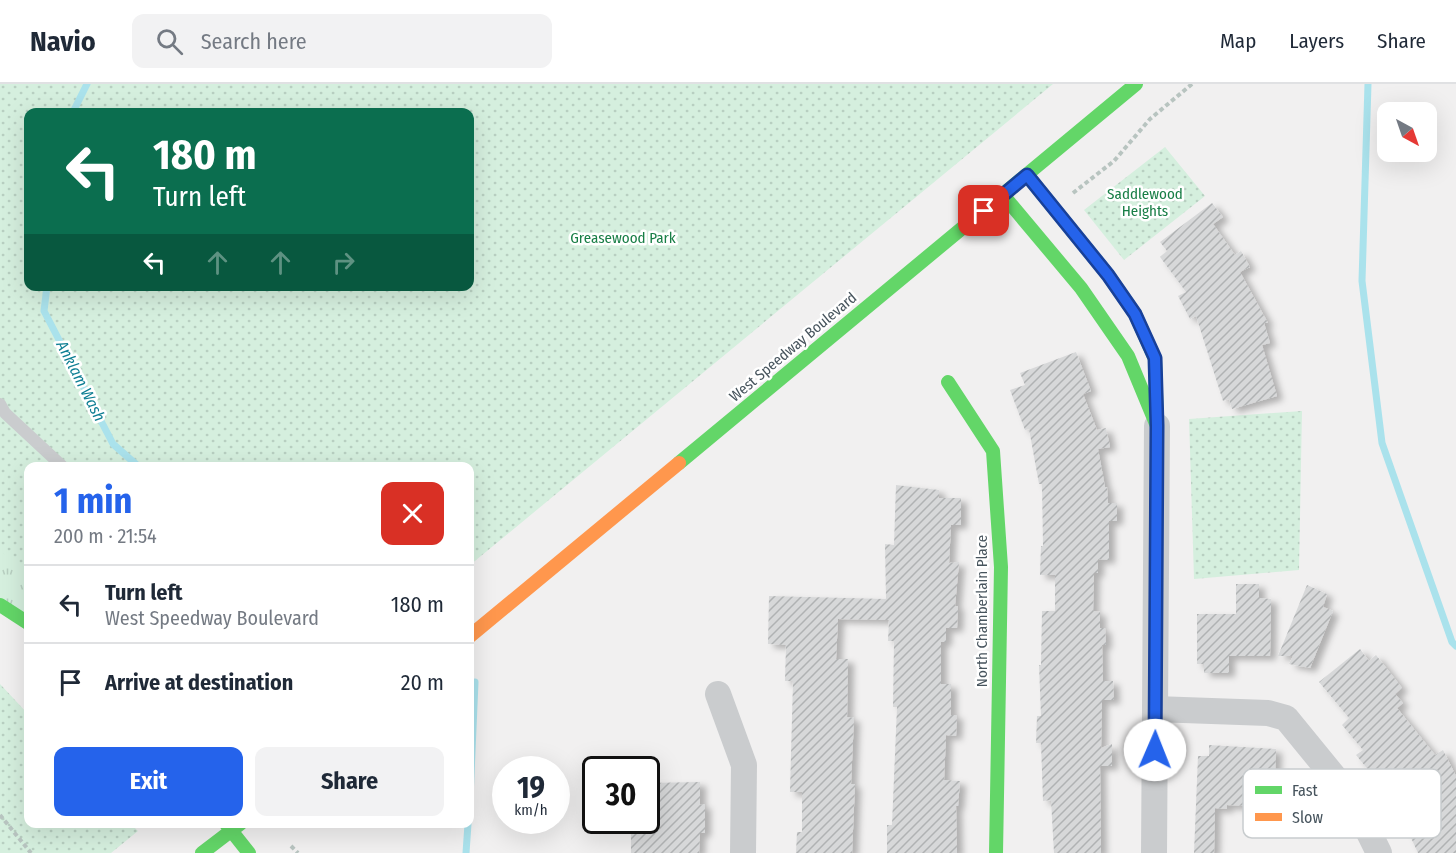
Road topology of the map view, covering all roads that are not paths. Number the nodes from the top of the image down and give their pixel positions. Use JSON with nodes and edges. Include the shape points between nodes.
{"nodes":[{"id":1,"x":1136,"y":84,"type":"edge"},
{"id":2,"x":1027,"y":175,"type":"junction"},
{"id":3,"x":1003,"y":195,"type":"junction"},
{"id":4,"x":948,"y":382,"type":"dead end"},
{"id":5,"x":0,"y":404,"type":"edge"},
{"id":6,"x":1157,"y":426,"type":"junction"},
{"id":7,"x":58,"y":462,"type":"edge"},
{"id":8,"x":0,"y":605,"type":"edge"},
{"id":9,"x":24,"y":620,"type":"edge"},
{"id":10,"x":474,"y":633,"type":"edge"},
{"id":11,"x":718,"y":694,"type":"dead end"},
{"id":12,"x":1155,"y":709,"type":"junction"},
{"id":13,"x":1329,"y":769,"type":"edge"},
{"id":14,"x":230,"y":828,"type":"edge"},
{"id":15,"x":233,"y":828,"type":"edge"},
{"id":16,"x":1371,"y":838,"type":"edge"},
{"id":17,"x":202,"y":853,"type":"edge"},
{"id":18,"x":249,"y":853,"type":"edge"},
{"id":19,"x":743,"y":853,"type":"edge"},
{"id":20,"x":996,"y":853,"type":"edge"},
{"id":21,"x":1154,"y":853,"type":"edge"},
{"id":22,"x":1378,"y":853,"type":"edge"}],
"edges":[{"from":1,"to":2,"type":"street","name":"West Speedway Boulevard"},
{"from":2,"to":3,"type":"street","name":"West Speedway Boulevard"},
{"from":2,"to":6,"type":"street","via":[[1135,314],[1155,358]]},
{"from":3,"to":6,"type":"street","via":[[1081,288],[1128,356]]},
{"from":3,"to":10,"type":"street","name":"West Speedway Boulevard"},
{"from":4,"to":20,"type":"street","name":"North Chamberlain Place","via":[[993,450],[1001,567]]},
{"from":5,"to":7,"type":"lane"},
{"from":6,"to":12,"type":"street"},
{"from":8,"to":9,"type":"street"},
{"from":11,"to":19,"type":"street","via":[[744,765]]},
{"from":12,"to":13,"type":"street","via":[[1288,715]]},
{"from":12,"to":21,"type":"street"},
{"from":14,"to":17,"type":"street"},
{"from":15,"to":18,"type":"street"},
{"from":16,"to":22,"type":"street"}]}
